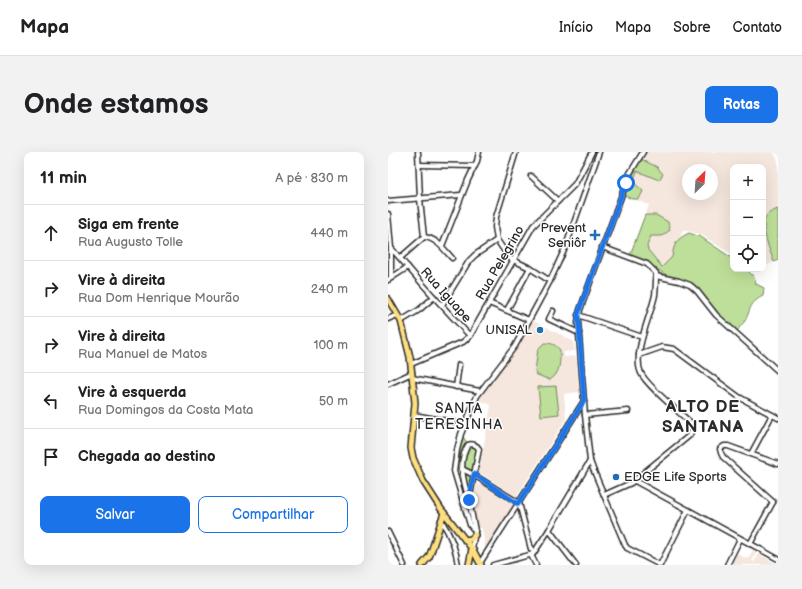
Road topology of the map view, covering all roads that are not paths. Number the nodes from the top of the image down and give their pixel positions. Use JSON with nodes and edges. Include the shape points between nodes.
{"nodes":[{"id":1,"x":418,"y":152,"type":"edge"},
{"id":2,"x":480,"y":152,"type":"edge"},
{"id":3,"x":516,"y":152,"type":"edge"},
{"id":4,"x":592,"y":152,"type":"edge"},
{"id":5,"x":599,"y":152,"type":"edge"},
{"id":6,"x":643,"y":152,"type":"edge"},
{"id":7,"x":419,"y":165,"type":"junction"},
{"id":8,"x":475,"y":166,"type":"junction"},
{"id":9,"x":532,"y":176,"type":"dead end"},
{"id":10,"x":461,"y":195,"type":"junction"},
{"id":11,"x":420,"y":198,"type":"junction"},
{"id":12,"x":388,"y":201,"type":"edge"},
{"id":13,"x":558,"y":201,"type":"junction"},
{"id":14,"x":388,"y":214,"type":"edge"},
{"id":15,"x":424,"y":237,"type":"junction"},
{"id":16,"x":497,"y":240,"type":"junction"},
{"id":17,"x":442,"y":246,"type":"junction"},
{"id":18,"x":602,"y":247,"type":"junction"},
{"id":19,"x":391,"y":248,"type":"junction"},
{"id":20,"x":400,"y":258,"type":"junction"},
{"id":21,"x":452,"y":258,"type":"dead end"},
{"id":22,"x":514,"y":260,"type":"junction"},
{"id":23,"x":408,"y":267,"type":"junction"},
{"id":24,"x":530,"y":268,"type":"junction"},
{"id":25,"x":656,"y":276,"type":"junction"},
{"id":26,"x":390,"y":279,"type":"edge"},
{"id":27,"x":550,"y":281,"type":"junction"},
{"id":28,"x":434,"y":297,"type":"junction"},
{"id":29,"x":388,"y":299,"type":"edge"},
{"id":30,"x":489,"y":303,"type":"junction"},
{"id":31,"x":442,"y":305,"type":"junction"},
{"id":32,"x":507,"y":310,"type":"junction"},
{"id":33,"x":553,"y":311,"type":"dead end"},
{"id":34,"x":578,"y":314,"type":"junction"},
{"id":35,"x":397,"y":315,"type":"junction"},
{"id":36,"x":388,"y":319,"type":"edge"},
{"id":37,"x":529,"y":320,"type":"junction"},
{"id":38,"x":401,"y":321,"type":"junction"},
{"id":39,"x":579,"y":334,"type":"junction"},
{"id":40,"x":470,"y":336,"type":"junction"},
{"id":41,"x":642,"y":337,"type":"junction"},
{"id":42,"x":639,"y":355,"type":"junction"},
{"id":43,"x":411,"y":364,"type":"junction"},
{"id":44,"x":460,"y":365,"type":"dead end"},
{"id":45,"x":778,"y":371,"type":"edge"},
{"id":46,"x":412,"y":375,"type":"junction"},
{"id":47,"x":388,"y":384,"type":"edge"},
{"id":48,"x":456,"y":387,"type":"junction"},
{"id":49,"x":480,"y":390,"type":"junction"},
{"id":50,"x":584,"y":401,"type":"junction"},
{"id":51,"x":628,"y":411,"type":"dead end"},
{"id":52,"x":414,"y":415,"type":"junction"},
{"id":53,"x":585,"y":415,"type":"junction"},
{"id":54,"x":772,"y":415,"type":"junction"},
{"id":55,"x":778,"y":418,"type":"edge"},
{"id":56,"x":453,"y":422,"type":"dead end"},
{"id":57,"x":751,"y":454,"type":"junction"},
{"id":58,"x":590,"y":461,"type":"junction"},
{"id":59,"x":778,"y":464,"type":"edge"},
{"id":60,"x":593,"y":468,"type":"junction"},
{"id":61,"x":462,"y":469,"type":"junction"},
{"id":62,"x":474,"y":474,"type":"junction"},
{"id":63,"x":582,"y":474,"type":"junction"},
{"id":64,"x":635,"y":481,"type":"junction"},
{"id":65,"x":604,"y":495,"type":"junction"},
{"id":66,"x":469,"y":500,"type":"junction"},
{"id":67,"x":776,"y":502,"type":"edge"},
{"id":68,"x":518,"y":504,"type":"junction"},
{"id":69,"x":688,"y":510,"type":"junction"},
{"id":70,"x":444,"y":513,"type":"junction"},
{"id":71,"x":441,"y":520,"type":"junction"},
{"id":72,"x":549,"y":530,"type":"junction"},
{"id":73,"x":388,"y":532,"type":"edge"},
{"id":74,"x":475,"y":533,"type":"junction"},
{"id":75,"x":740,"y":539,"type":"junction"},
{"id":76,"x":465,"y":540,"type":"junction"},
{"id":77,"x":750,"y":544,"type":"junction"},
{"id":78,"x":472,"y":549,"type":"junction"},
{"id":79,"x":531,"y":553,"type":"junction"},
{"id":80,"x":778,"y":559,"type":"edge"},
{"id":81,"x":533,"y":563,"type":"edge"},
{"id":82,"x":479,"y":564,"type":"edge"},
{"id":83,"x":404,"y":565,"type":"edge"},
{"id":84,"x":422,"y":565,"type":"edge"},
{"id":85,"x":458,"y":565,"type":"edge"},
{"id":86,"x":468,"y":565,"type":"edge"},
{"id":87,"x":493,"y":565,"type":"edge"},
{"id":88,"x":536,"y":565,"type":"edge"},
{"id":89,"x":576,"y":565,"type":"edge"},
{"id":90,"x":660,"y":565,"type":"edge"},
{"id":91,"x":727,"y":565,"type":"edge"}],
"edges":[{"from":1,"to":7,"type":"street"},
{"from":2,"to":8,"type":"street"},
{"from":3,"to":16,"type":"street","via":[[496,217]]},
{"from":4,"to":13,"type":"street","name":"Rua Pelegrino","via":[[577,181]]},
{"from":5,"to":27,"type":"street","via":[[566,246]]},
{"from":6,"to":18,"type":"street","via":[[630,173]]},
{"from":7,"to":8,"type":"street"},
{"from":7,"to":11,"type":"street"},
{"from":8,"to":10,"type":"street"},
{"from":9,"to":13,"type":"street"},
{"from":10,"to":11,"type":"street"},
{"from":10,"to":17,"type":"street"},
{"from":11,"to":12,"type":"street"},
{"from":11,"to":15,"type":"street"},
{"from":13,"to":22,"type":"street","name":"Rua Pelegrino","via":[[533,226]]},
{"from":14,"to":19,"type":"street"},
{"from":15,"to":17,"type":"street"},
{"from":15,"to":20,"type":"street"},
{"from":16,"to":22,"type":"street"},
{"from":16,"to":31,"type":"street","via":[[469,261]]},
{"from":17,"to":21,"type":"street"},
{"from":18,"to":25,"type":"street","via":[[647,264]]},
{"from":18,"to":34,"type":"street"},
{"from":19,"to":20,"type":"street","name":"Rua Iguape"},
{"from":19,"to":26,"type":"street"},
{"from":20,"to":23,"type":"street","name":"Rua Iguape"},
{"from":22,"to":24,"type":"street"},
{"from":22,"to":30,"type":"street","name":"Rua Pelegrino"},
{"from":23,"to":26,"type":"street"},
{"from":23,"to":28,"type":"street","name":"Rua Iguape"},
{"from":24,"to":27,"type":"street"},
{"from":24,"to":32,"type":"street"},
{"from":25,"to":41,"type":"street","via":[[655,294]]},
{"from":25,"to":45,"type":"street","via":[[690,285],[716,315]]},
{"from":27,"to":37,"type":"street"},
{"from":28,"to":31,"type":"street","name":"Rua Iguape"},
{"from":28,"to":38,"type":"street"},
{"from":29,"to":35,"type":"main road"},
{"from":30,"to":32,"type":"street"},
{"from":30,"to":40,"type":"street","name":"Rua Pelegrino"},
{"from":31,"to":40,"type":"street","name":"Rua Iguape"},
{"from":32,"to":37,"type":"street"},
{"from":33,"to":39,"type":"street","via":[[550,319]]},
{"from":34,"to":39,"type":"street"},
{"from":34,"to":41,"type":"street"},
{"from":35,"to":36,"type":"street"},
{"from":35,"to":38,"type":"main road"},
{"from":37,"to":49,"type":"street","via":[[512,352]]},
{"from":38,"to":43,"type":"main road"},
{"from":39,"to":50,"type":"street"},
{"from":40,"to":43,"type":"street","name":"Rua Pelegrino","via":[[463,342]]},
{"from":41,"to":42,"type":"street"},
{"from":42,"to":54,"type":"street","via":[[662,347],[674,349],[739,397]]},
{"from":42,"to":64,"type":"street","via":[[639,367],[643,377],[690,423],[692,429],[690,435]]},
{"from":43,"to":46,"type":"main road"},
{"from":44,"to":48,"type":"street"},
{"from":46,"to":47,"type":"street"},
{"from":46,"to":48,"type":"street"},
{"from":46,"to":52,"type":"main road"},
{"from":48,"to":49,"type":"street"},
{"from":49,"to":74,"type":"street","via":[[461,434],[454,468],[470,525]]},
{"from":50,"to":53,"type":"street"},
{"from":50,"to":68,"type":"street"},
{"from":51,"to":53,"type":"street"},
{"from":52,"to":56,"type":"street"},
{"from":52,"to":70,"type":"main road","via":[[412,458],[423,481]]},
{"from":53,"to":58,"type":"street"},
{"from":54,"to":55,"type":"street"},
{"from":54,"to":57,"type":"street"},
{"from":57,"to":59,"type":"street"},
{"from":57,"to":67,"type":"street","via":[[728,446],[720,449],[723,457]]},
{"from":58,"to":60,"type":"street"},
{"from":58,"to":63,"type":"street"},
{"from":60,"to":63,"type":"street"},
{"from":60,"to":65,"type":"street"},
{"from":61,"to":62,"type":"street"},
{"from":61,"to":62,"type":"street","via":[[466,446],[474,444],[479,449]]},
{"from":61,"to":66,"type":"street"},
{"from":62,"to":66,"type":"street"},
{"from":62,"to":68,"type":"street"},
{"from":63,"to":72,"type":"street"},
{"from":64,"to":65,"type":"street"},
{"from":64,"to":69,"type":"street"},
{"from":65,"to":90,"type":"street","via":[[627,548]]},
{"from":66,"to":74,"type":"street"},
{"from":67,"to":77,"type":"street"},
{"from":68,"to":79,"type":"street"},
{"from":68,"to":82,"type":"street"},
{"from":69,"to":75,"type":"street"},
{"from":69,"to":90,"type":"street"},
{"from":70,"to":71,"type":"main road"},
{"from":70,"to":76,"type":"main road"},
{"from":71,"to":84,"type":"main road","via":[[429,557]]},
{"from":71,"to":85,"type":"street","via":[[454,544]]},
{"from":72,"to":79,"type":"street"},
{"from":72,"to":89,"type":"street"},
{"from":73,"to":83,"type":"street"},
{"from":74,"to":76,"type":"main road","via":[[471,540]]},
{"from":74,"to":78,"type":"street"},
{"from":75,"to":77,"type":"street"},
{"from":75,"to":91,"type":"street"},
{"from":76,"to":78,"type":"main road"},
{"from":77,"to":80,"type":"street"},
{"from":78,"to":82,"type":"main road"},
{"from":78,"to":86,"type":"main road"},
{"from":79,"to":81,"type":"street"},
{"from":79,"to":87,"type":"street"},
{"from":81,"to":88,"type":"street"}]}
